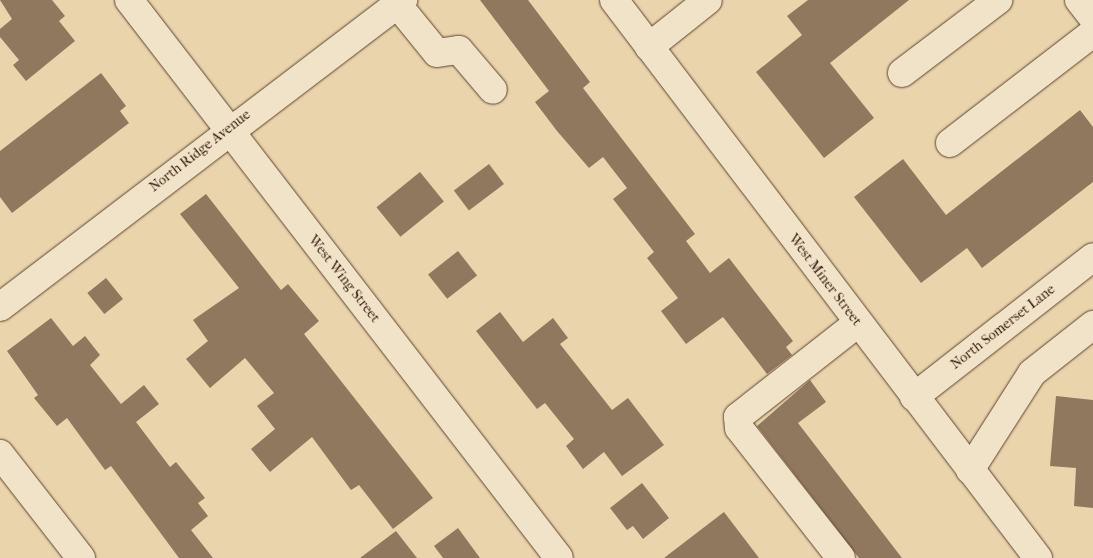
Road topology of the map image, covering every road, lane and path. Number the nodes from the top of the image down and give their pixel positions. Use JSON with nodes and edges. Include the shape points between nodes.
{"nodes":[{"id":1,"x":129,"y":0,"type":"edge"},
{"id":2,"x":614,"y":0,"type":"edge"},
{"id":3,"x":708,"y":0,"type":"edge"},
{"id":4,"x":998,"y":0,"type":"edge"},
{"id":5,"x":1079,"y":0,"type":"edge"},
{"id":6,"x":400,"y":2,"type":"edge"},
{"id":7,"x":1093,"y":18,"type":"edge"},
{"id":8,"x":1093,"y":33,"type":"edge"},
{"id":9,"x":650,"y":46,"type":"junction"},
{"id":10,"x":902,"y":73,"type":"dead end"},
{"id":11,"x":493,"y":90,"type":"dead end"},
{"id":12,"x":228,"y":129,"type":"junction"},
{"id":13,"x":950,"y":143,"type":"dead end"},
{"id":14,"x":1093,"y":257,"type":"edge"},
{"id":15,"x":0,"y":307,"type":"edge"},
{"id":16,"x":858,"y":323,"type":"junction"},
{"id":17,"x":1093,"y":325,"type":"edge"},
{"id":18,"x":914,"y":397,"type":"junction"},
{"id":19,"x":0,"y":454,"type":"edge"},
{"id":20,"x":970,"y":470,"type":"junction"},
{"id":21,"x":81,"y":558,"type":"edge"},
{"id":22,"x":559,"y":558,"type":"edge"},
{"id":23,"x":842,"y":558,"type":"edge"},
{"id":24,"x":1038,"y":558,"type":"edge"}],
"edges":[{"from":1,"to":12,"type":"street","name":"West Wing Street"},
{"from":2,"to":9,"type":"street","name":"West Miner Street"},
{"from":3,"to":9,"type":"street"},
{"from":4,"to":10,"type":"street"},
{"from":5,"to":7,"type":"street"},
{"from":6,"to":11,"type":"street","via":[[437,53],[459,50]]},
{"from":6,"to":12,"type":"street","name":"North Ridge Avenue"},
{"from":8,"to":13,"type":"street"},
{"from":9,"to":16,"type":"street","name":"West Miner Street"},
{"from":12,"to":15,"type":"street","name":"North Ridge Avenue"},
{"from":12,"to":22,"type":"street","name":"West Wing Street"},
{"from":14,"to":18,"type":"street","name":"North Somerset Lane"},
{"from":16,"to":18,"type":"street","name":"West Miner Street"},
{"from":16,"to":23,"type":"street","via":[[738,417],[739,428]]},
{"from":17,"to":20,"type":"street","via":[[1032,373]]},
{"from":18,"to":20,"type":"street","name":"West Miner Street"},
{"from":19,"to":21,"type":"street"},
{"from":20,"to":24,"type":"street","name":"West Miner Street"}]}
